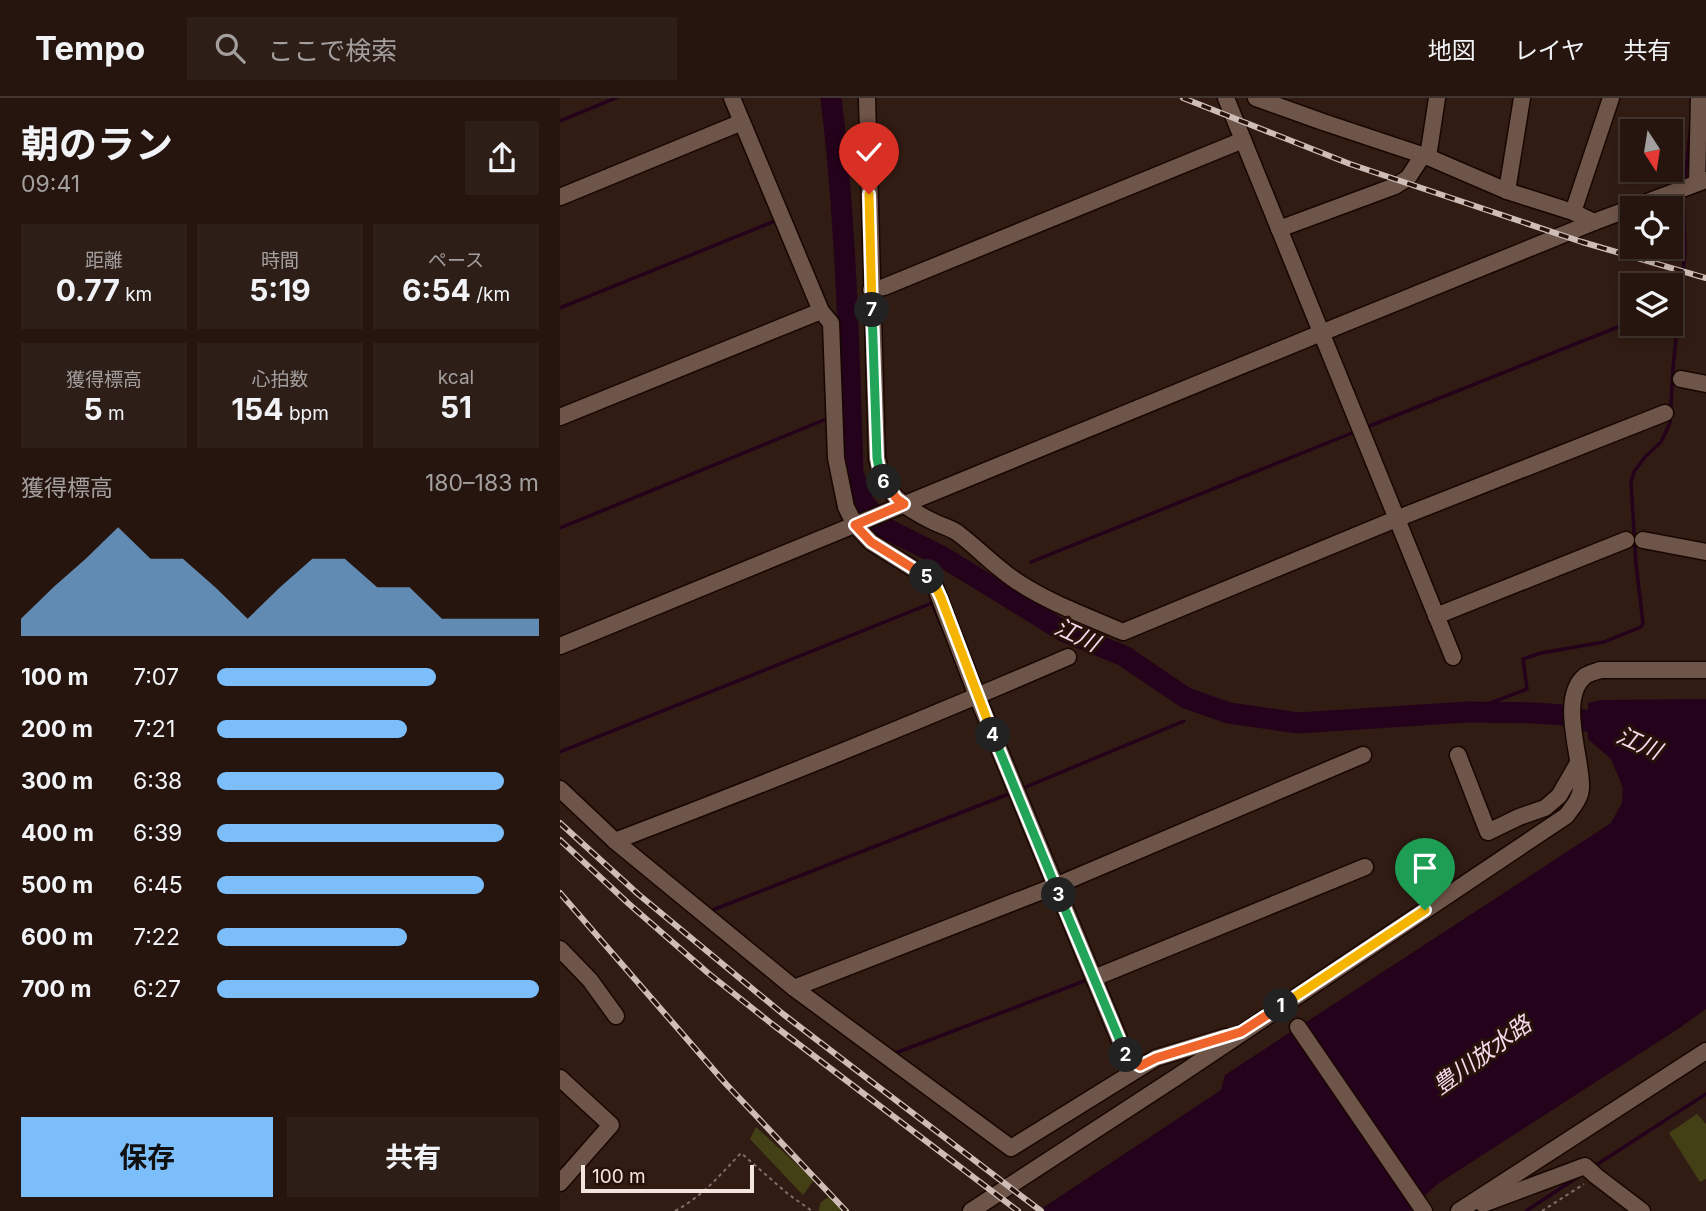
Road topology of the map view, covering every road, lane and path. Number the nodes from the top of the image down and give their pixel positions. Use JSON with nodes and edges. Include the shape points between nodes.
{"nodes":[{"id":1,"x":732,"y":98,"type":"edge"},
{"id":2,"x":867,"y":98,"type":"edge"},
{"id":3,"x":1226,"y":98,"type":"edge"},
{"id":4,"x":1256,"y":98,"type":"edge"},
{"id":5,"x":1437,"y":98,"type":"edge"},
{"id":6,"x":1522,"y":98,"type":"edge"},
{"id":7,"x":1612,"y":98,"type":"edge"},
{"id":8,"x":1699,"y":98,"type":"edge"},
{"id":9,"x":742,"y":122,"type":"junction"},
{"id":10,"x":1242,"y":140,"type":"junction"},
{"id":11,"x":1425,"y":156,"type":"junction"},
{"id":12,"x":1702,"y":181,"type":"edge"},
{"id":13,"x":1507,"y":191,"type":"junction"},
{"id":14,"x":560,"y":197,"type":"edge"},
{"id":15,"x":1573,"y":212,"type":"junction"},
{"id":16,"x":1594,"y":222,"type":"junction"},
{"id":17,"x":1279,"y":229,"type":"junction"},
{"id":18,"x":871,"y":290,"type":"junction"},
{"id":19,"x":821,"y":311,"type":"junction"},
{"id":20,"x":1321,"y":332,"type":"junction"},
{"id":21,"x":1681,"y":379,"type":"dead end"},
{"id":22,"x":1706,"y":384,"type":"edge"},
{"id":23,"x":1665,"y":413,"type":"dead end"},
{"id":24,"x":560,"y":417,"type":"edge"},
{"id":25,"x":901,"y":506,"type":"junction"},
{"id":26,"x":1396,"y":519,"type":"junction"},
{"id":27,"x":857,"y":524,"type":"junction"},
{"id":28,"x":1626,"y":540,"type":"dead end"},
{"id":29,"x":1643,"y":540,"type":"dead end"},
{"id":30,"x":1706,"y":552,"type":"edge"},
{"id":31,"x":1436,"y":617,"type":"junction"},
{"id":32,"x":560,"y":646,"type":"edge"},
{"id":33,"x":1068,"y":657,"type":"dead end"},
{"id":34,"x":1453,"y":657,"type":"dead end"},
{"id":35,"x":1706,"y":670,"type":"edge"},
{"id":36,"x":977,"y":696,"type":"junction"},
{"id":37,"x":1363,"y":755,"type":"dead end"},
{"id":38,"x":1458,"y":755,"type":"dead end"},
{"id":39,"x":1578,"y":763,"type":"junction"},
{"id":40,"x":560,"y":789,"type":"edge"},
{"id":41,"x":615,"y":841,"type":"junction"},
{"id":42,"x":1365,"y":867,"type":"dead end"},
{"id":43,"x":1055,"y":886,"type":"junction"},
{"id":44,"x":560,"y":949,"type":"edge"},
{"id":45,"x":1094,"y":978,"type":"junction"},
{"id":46,"x":794,"y":988,"type":"junction"},
{"id":47,"x":616,"y":1016,"type":"dead end"},
{"id":48,"x":1298,"y":1027,"type":"dead end"},
{"id":49,"x":1241,"y":1032,"type":"junction"},
{"id":50,"x":1706,"y":1051,"type":"edge"},
{"id":51,"x":1140,"y":1066,"type":"junction"},
{"id":52,"x":560,"y":1078,"type":"edge"},
{"id":53,"x":1596,"y":1176,"type":"junction"},
{"id":54,"x":560,"y":1183,"type":"edge"},
{"id":55,"x":675,"y":1211,"type":"edge"},
{"id":56,"x":812,"y":1211,"type":"edge"},
{"id":57,"x":971,"y":1211,"type":"edge"},
{"id":58,"x":1424,"y":1211,"type":"edge"},
{"id":59,"x":1459,"y":1211,"type":"edge"},
{"id":60,"x":1464,"y":1211,"type":"edge"},
{"id":61,"x":1542,"y":1211,"type":"edge"},
{"id":62,"x":1642,"y":1211,"type":"edge"}],
"edges":[{"from":1,"to":9,"type":"street"},
{"from":2,"to":18,"type":"street"},
{"from":3,"to":10,"type":"street"},
{"from":4,"to":11,"type":"street"},
{"from":5,"to":11,"type":"street"},
{"from":6,"to":13,"type":"street"},
{"from":7,"to":15,"type":"street"},
{"from":8,"to":12,"type":"street"},
{"from":9,"to":14,"type":"street"},
{"from":9,"to":19,"type":"street"},
{"from":10,"to":17,"type":"street"},
{"from":10,"to":18,"type":"street"},
{"from":11,"to":13,"type":"street"},
{"from":11,"to":17,"type":"street","via":[[1408,178],[1395,186]]},
{"from":12,"to":16,"type":"street"},
{"from":13,"to":15,"type":"street"},
{"from":15,"to":16,"type":"street"},
{"from":16,"to":20,"type":"street"},
{"from":17,"to":20,"type":"street"},
{"from":18,"to":25,"type":"street","via":[[877,458],[880,474]]},
{"from":19,"to":24,"type":"street"},
{"from":19,"to":27,"type":"street","via":[[831,323],[836,458],[846,507]]},
{"from":20,"to":25,"type":"street"},
{"from":20,"to":26,"type":"street"},
{"from":21,"to":22,"type":"street"},
{"from":23,"to":26,"type":"street"},
{"from":25,"to":26,"type":"street","via":[[957,532],[1023,586],[1123,632]]},
{"from":25,"to":27,"type":"street"},
{"from":26,"to":31,"type":"street"},
{"from":27,"to":32,"type":"street"},
{"from":27,"to":36,"type":"street","via":[[871,542],[933,581]]},
{"from":28,"to":31,"type":"street"},
{"from":29,"to":30,"type":"street"},
{"from":31,"to":34,"type":"street"},
{"from":33,"to":36,"type":"street"},
{"from":35,"to":39,"type":"street","via":[[1600,670],[1586,674],[1574,697]]},
{"from":36,"to":41,"type":"street"},
{"from":36,"to":43,"type":"street"},
{"from":37,"to":43,"type":"street"},
{"from":38,"to":39,"type":"street","via":[[1488,831],[1545,808],[1559,796]]},
{"from":39,"to":49,"type":"street","via":[[1581,789],[1566,816]]},
{"from":40,"to":41,"type":"street"},
{"from":41,"to":46,"type":"street"},
{"from":42,"to":45,"type":"street"},
{"from":43,"to":45,"type":"street"},
{"from":43,"to":46,"type":"street"},
{"from":44,"to":47,"type":"street","via":[[590,979]]},
{"from":45,"to":51,"type":"street","via":[[1127,1058]]},
{"from":46,"to":51,"type":"street","via":[[1011,1149]]},
{"from":48,"to":58,"type":"street"},
{"from":49,"to":51,"type":"street"},
{"from":49,"to":57,"type":"street"},
{"from":50,"to":59,"type":"street"},
{"from":52,"to":54,"type":"street","via":[[611,1125]]},
{"from":53,"to":60,"type":"street","via":[[1586,1166]]},
{"from":53,"to":61,"type":"path"},
{"from":53,"to":62,"type":"street"},
{"from":55,"to":56,"type":"path","via":[[705,1191],[741,1153]]}]}
